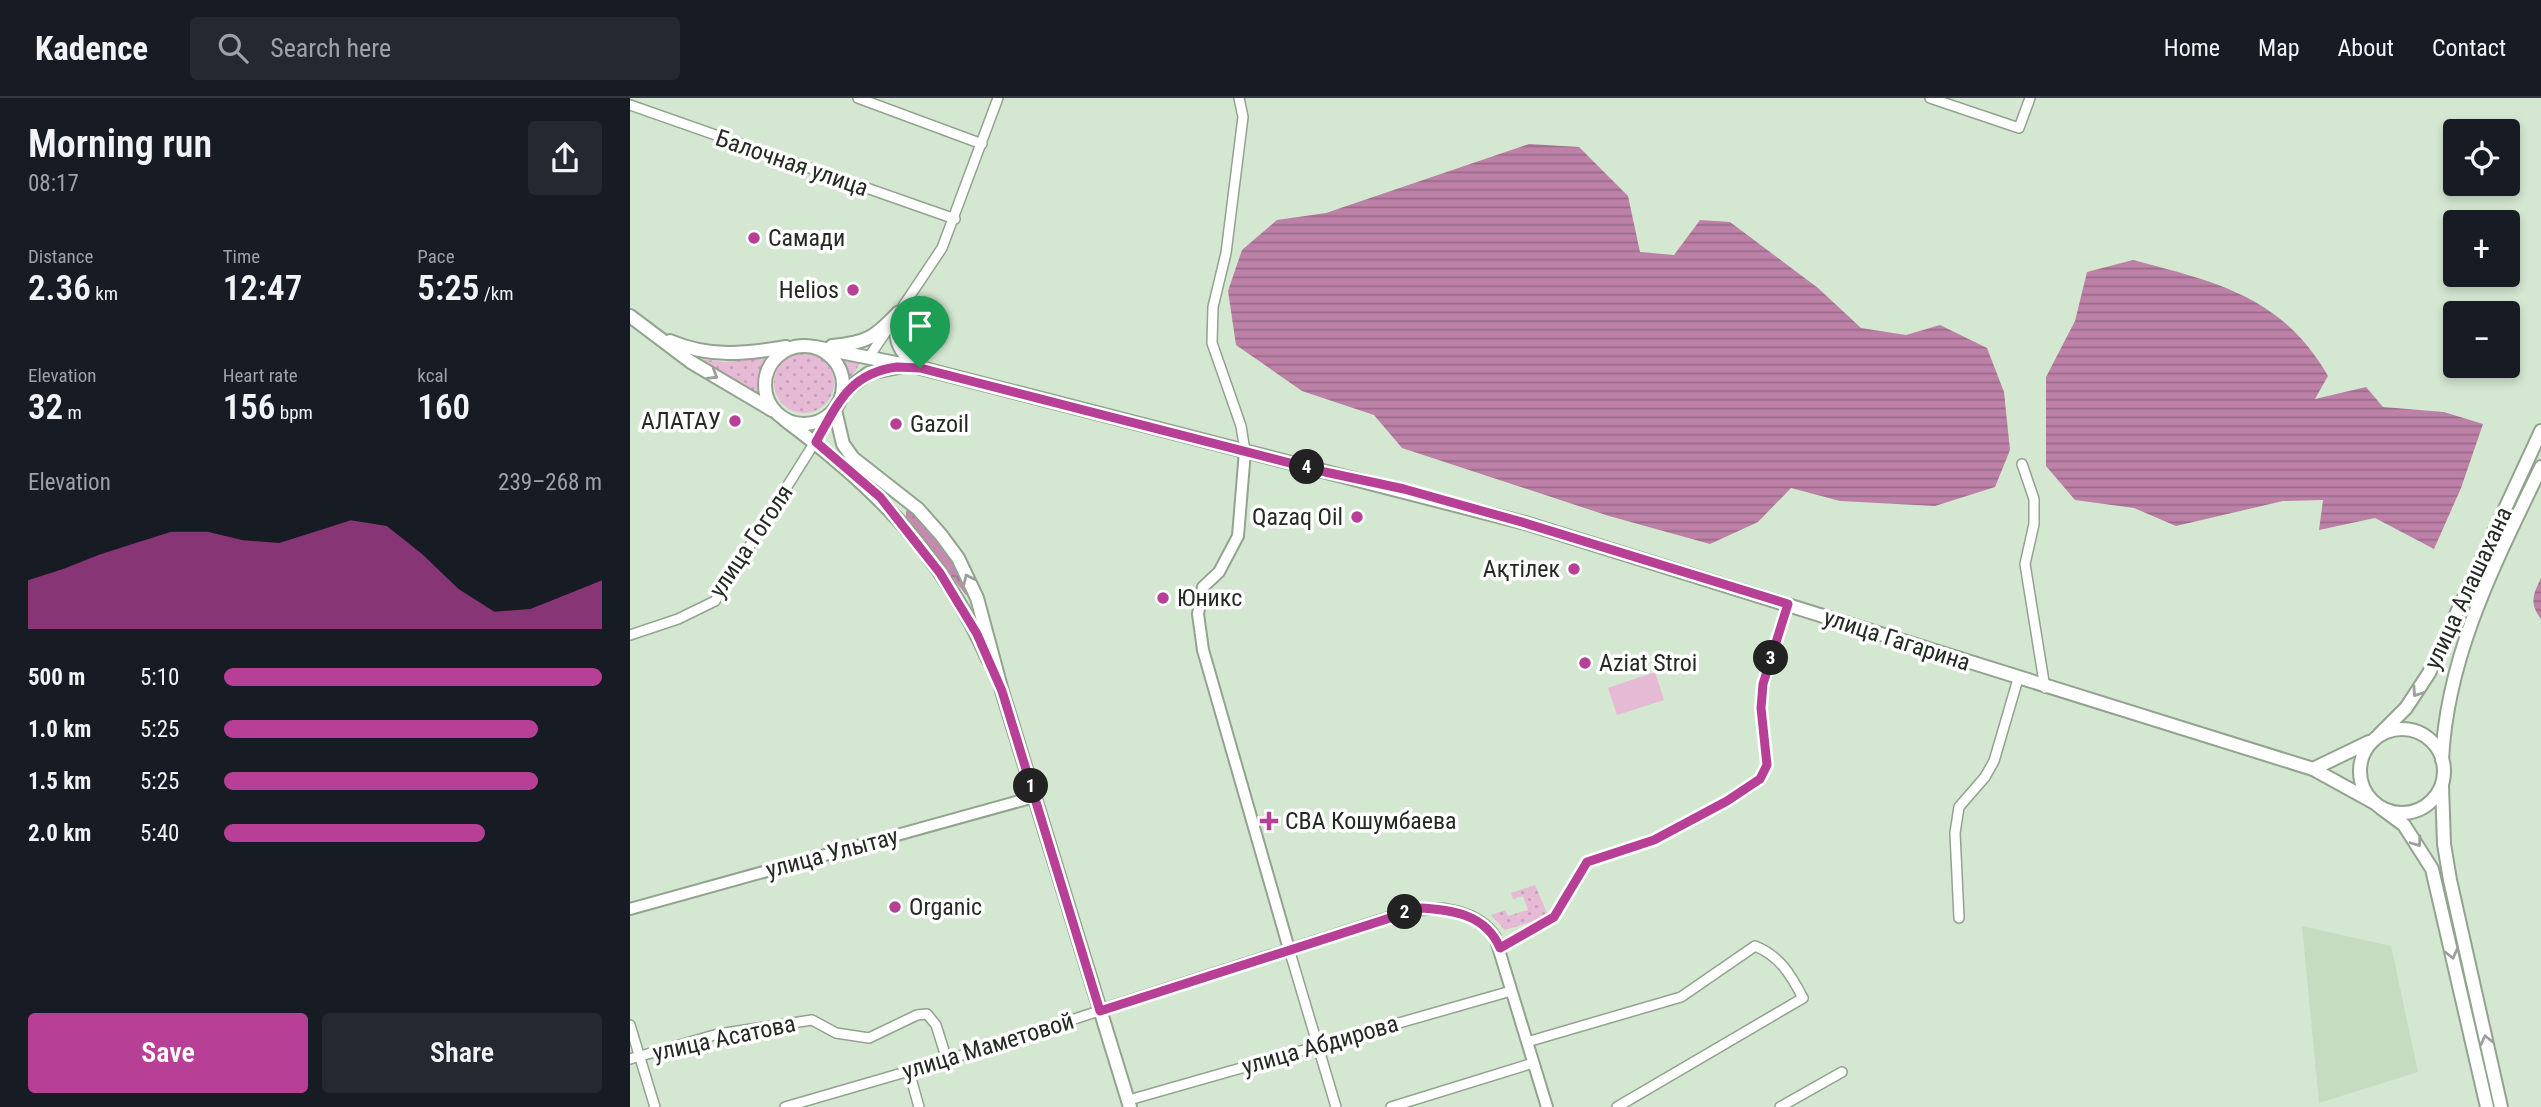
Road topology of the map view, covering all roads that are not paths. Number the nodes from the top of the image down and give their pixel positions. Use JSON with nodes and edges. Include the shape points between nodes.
{"nodes":[{"id":1,"x":858,"y":98,"type":"edge"},
{"id":2,"x":998,"y":98,"type":"edge"},
{"id":3,"x":1239,"y":98,"type":"edge"},
{"id":4,"x":1931,"y":98,"type":"edge"},
{"id":5,"x":2030,"y":98,"type":"edge"},
{"id":6,"x":630,"y":105,"type":"edge"},
{"id":7,"x":982,"y":144,"type":"junction"},
{"id":8,"x":955,"y":219,"type":"junction"},
{"id":9,"x":898,"y":313,"type":"junction"},
{"id":10,"x":630,"y":316,"type":"edge"},
{"id":11,"x":657,"y":336,"type":"junction"},
{"id":12,"x":794,"y":346,"type":"junction"},
{"id":13,"x":815,"y":346,"type":"junction"},
{"id":14,"x":869,"y":357,"type":"junction"},
{"id":15,"x":920,"y":368,"type":"junction"},
{"id":16,"x":849,"y":388,"type":"junction"},
{"id":17,"x":837,"y":406,"type":"junction"},
{"id":18,"x":780,"y":416,"type":"junction"},
{"id":19,"x":2541,"y":431,"type":"edge"},
{"id":20,"x":816,"y":442,"type":"junction"},
{"id":21,"x":1245,"y":451,"type":"junction"},
{"id":22,"x":2022,"y":464,"type":"dead end"},
{"id":23,"x":2541,"y":467,"type":"edge"},
{"id":24,"x":1788,"y":604,"type":"junction"},
{"id":25,"x":630,"y":635,"type":"edge"},
{"id":26,"x":2018,"y":679,"type":"junction"},
{"id":27,"x":2045,"y":688,"type":"junction"},
{"id":28,"x":1002,"y":691,"type":"junction"},
{"id":29,"x":2376,"y":738,"type":"junction"},
{"id":30,"x":2442,"y":760,"type":"junction"},
{"id":31,"x":2313,"y":769,"type":"junction"},
{"id":32,"x":2442,"y":786,"type":"junction"},
{"id":33,"x":1034,"y":797,"type":"junction"},
{"id":34,"x":2377,"y":805,"type":"junction"},
{"id":35,"x":630,"y":909,"type":"edge"},
{"id":36,"x":1959,"y":918,"type":"dead end"},
{"id":37,"x":1500,"y":948,"type":"junction"},
{"id":38,"x":1289,"y":949,"type":"junction"},
{"id":39,"x":1511,"y":991,"type":"junction"},
{"id":40,"x":1100,"y":1011,"type":"junction"},
{"id":41,"x":630,"y":1025,"type":"edge"},
{"id":42,"x":1527,"y":1042,"type":"junction"},
{"id":43,"x":1316,"y":1045,"type":"junction"},
{"id":44,"x":635,"y":1057,"type":"edge"},
{"id":45,"x":947,"y":1060,"type":"junction"},
{"id":46,"x":1533,"y":1063,"type":"junction"},
{"id":47,"x":909,"y":1071,"type":"junction"},
{"id":48,"x":1842,"y":1072,"type":"dead end"},
{"id":49,"x":1130,"y":1104,"type":"edge"},
{"id":50,"x":655,"y":1107,"type":"edge"},
{"id":51,"x":785,"y":1107,"type":"edge"},
{"id":52,"x":919,"y":1107,"type":"edge"},
{"id":53,"x":1336,"y":1107,"type":"edge"},
{"id":54,"x":1391,"y":1107,"type":"edge"},
{"id":55,"x":1547,"y":1107,"type":"edge"},
{"id":56,"x":1617,"y":1107,"type":"edge"},
{"id":57,"x":1780,"y":1107,"type":"edge"},
{"id":58,"x":2487,"y":1107,"type":"edge"},
{"id":59,"x":2501,"y":1107,"type":"edge"}],
"edges":[{"from":1,"to":7,"type":"street"},
{"from":2,"to":7,"type":"street"},
{"from":3,"to":21,"type":"street","via":[[1243,117],[1226,253],[1213,307],[1212,343]]},
{"from":4,"to":5,"type":"street","via":[[2019,128]]},
{"from":6,"to":8,"type":"street","name":"Балочная улица"},
{"from":7,"to":8,"type":"street"},
{"from":8,"to":9,"type":"street","via":[[942,248]]},
{"from":9,"to":13,"type":"main road","via":[[863,343]]},
{"from":9,"to":14,"type":"street"},
{"from":9,"to":15,"type":"main road","via":[[896,341]]},
{"from":10,"to":11,"type":"main road"},
{"from":11,"to":12,"type":"main road","via":[[724,355]]},
{"from":11,"to":18,"type":"main road","one_way":true},
{"from":12,"to":13,"type":"main road"},
{"from":12,"to":18,"type":"main road","via":[[768,368],[765,391]]},
{"from":13,"to":14,"type":"main road","name":"улица Гагарина"},
{"from":13,"to":17,"type":"main road","via":[[840,369],[843,380]]},
{"from":14,"to":15,"type":"main road","name":"улица Гагарина"},
{"from":14,"to":16,"type":"main road"},
{"from":15,"to":16,"type":"main road","via":[[879,369]]},
{"from":15,"to":21,"type":"main road","name":"улица Гагарина"},
{"from":16,"to":17,"type":"main road"},
{"from":17,"to":18,"type":"main road","via":[[827,417],[806,424]]},
{"from":17,"to":20,"type":"main road"},
{"from":28,"to":17,"type":"main road","one_way":true,"via":[[977,598],[958,558],[918,509],[853,458],[842,444]]},
{"from":18,"to":20,"type":"main road"},
{"from":19,"to":29,"type":"main road","name":"улица Алашахана","one_way":true,"via":[[2429,673],[2406,708]]},
{"from":20,"to":25,"type":"street","name":"улица Гоголя","via":[[715,601]]},
{"from":20,"to":28,"type":"main road","via":[[880,497],[940,573],[966,612]]},
{"from":21,"to":24,"type":"main road","name":"улица Гагарина","via":[[1525,523]]},
{"from":21,"to":38,"type":"street","via":[[1238,536],[1219,572],[1203,587],[1198,614],[1203,650]]},
{"from":22,"to":27,"type":"street","via":[[2034,499],[2025,564]]},
{"from":23,"to":30,"type":"main road","name":"улица Алашахана","via":[[2484,589],[2457,662]]},
{"from":24,"to":26,"type":"main road","name":"улица Гагарина"},
{"from":24,"to":37,"type":"street","via":[[1763,684],[1767,765],[1760,779],[1654,840],[1587,862],[1554,917]]},
{"from":26,"to":27,"type":"main road","name":"улица Гагарина"},
{"from":26,"to":36,"type":"street","via":[[1994,761],[1959,807],[1955,833]]},
{"from":27,"to":31,"type":"main road","name":"улица Гагарина"},
{"from":28,"to":33,"type":"main road"},
{"from":29,"to":30,"type":"main road","via":[[2395,729],[2416,730],[2434,743]]},
{"from":29,"to":31,"type":"main road"},
{"from":29,"to":34,"type":"main road","via":[[2363,755],[2360,774],[2366,794]]},
{"from":30,"to":32,"type":"main road"},
{"from":31,"to":34,"type":"main road","name":"улица Гагарина"},
{"from":32,"to":34,"type":"main road","via":[[2431,803],[2412,812],[2391,812]]},
{"from":59,"to":32,"type":"main road","one_way":true,"via":[[2450,880]]},
{"from":33,"to":35,"type":"street","name":"улица Улытау"},
{"from":33,"to":40,"type":"main road"},
{"from":34,"to":58,"type":"main road","one_way":true,"via":[[2404,825],[2432,869]]},
{"from":37,"to":38,"type":"street","name":"улица Маметовой","via":[[1489,929],[1471,917],[1421,908]]},
{"from":37,"to":39,"type":"street"},
{"from":38,"to":40,"type":"street","name":"улица Маметовой"},
{"from":38,"to":43,"type":"street"},
{"from":39,"to":42,"type":"street"},
{"from":39,"to":43,"type":"street","name":"улица Абдирова"},
{"from":40,"to":45,"type":"street","name":"улица Маметовой"},
{"from":40,"to":49,"type":"main road"},
{"from":41,"to":44,"type":"street"},
{"from":42,"to":46,"type":"street"},
{"from":42,"to":56,"type":"street","via":[[1681,997],[1755,946],[1789,971],[1803,998]]},
{"from":43,"to":49,"type":"street","name":"улица Абдирова"},
{"from":43,"to":53,"type":"street"},
{"from":44,"to":45,"type":"street","name":"улица Асатова","via":[[718,1034],[811,1020],[836,1033],[869,1038],[927,1014],[936,1025]]},
{"from":44,"to":50,"type":"street"},
{"from":45,"to":47,"type":"street","name":"улица Маметовой"},
{"from":46,"to":54,"type":"street"},
{"from":46,"to":55,"type":"street"},
{"from":47,"to":51,"type":"street","name":"улица Маметовой"},
{"from":47,"to":52,"type":"street"},
{"from":48,"to":57,"type":"street"}]}
